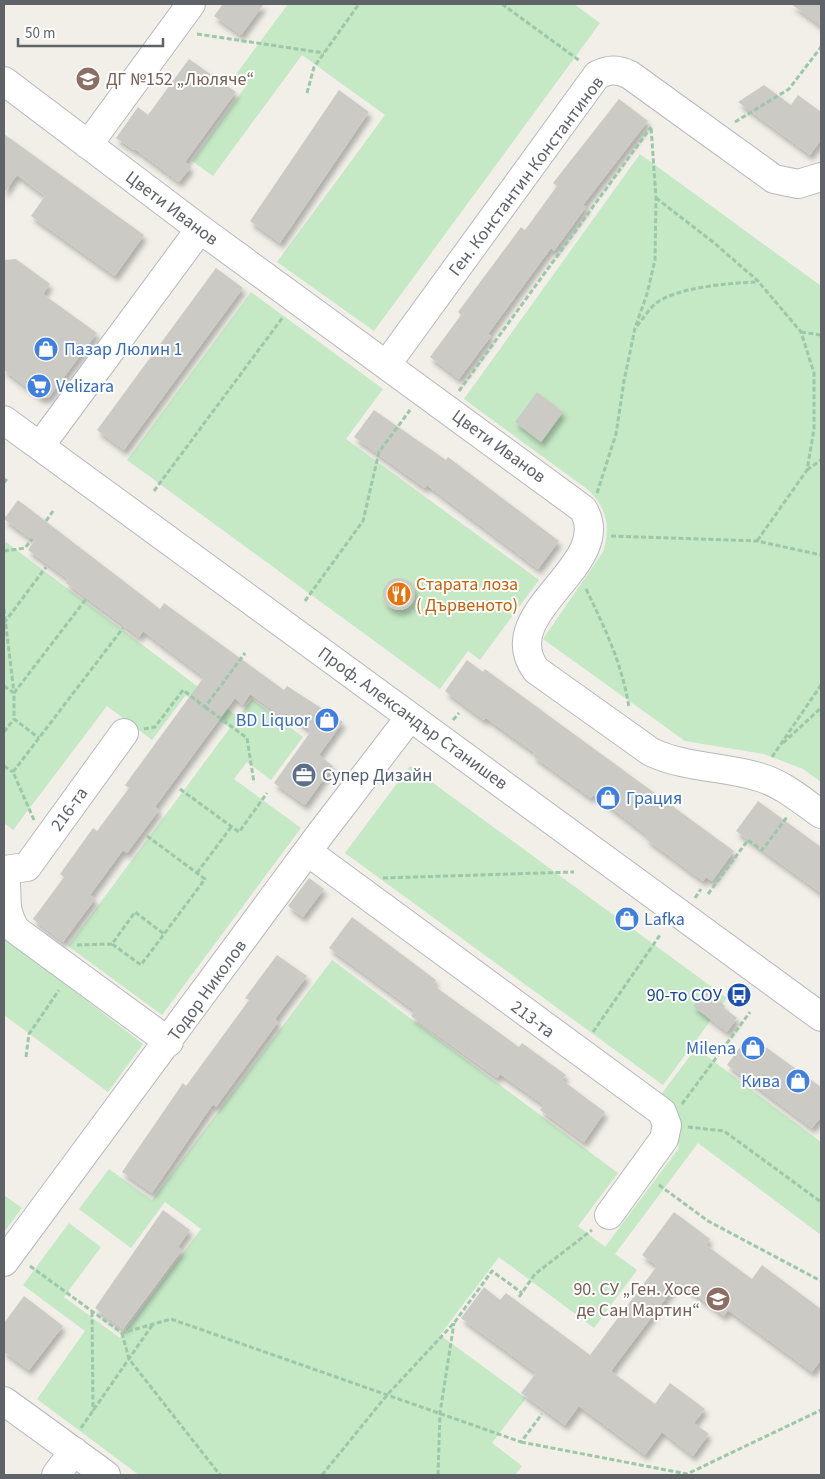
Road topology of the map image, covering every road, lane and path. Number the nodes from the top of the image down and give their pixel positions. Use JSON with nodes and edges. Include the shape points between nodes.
{"nodes":[{"id":1,"x":190,"y":4,"type":"edge"},
{"id":2,"x":359,"y":4,"type":"edge"},
{"id":3,"x":502,"y":4,"type":"edge"},
{"id":4,"x":172,"y":30,"type":"junction"},
{"id":5,"x":821,"y":47,"type":"edge"},
{"id":6,"x":324,"y":53,"type":"junction"},
{"id":7,"x":597,"y":76,"type":"junction"},
{"id":8,"x":4,"y":81,"type":"edge"},
{"id":9,"x":307,"y":93,"type":"dead end"},
{"id":10,"x":668,"y":103,"type":"junction"},
{"id":11,"x":651,"y":126,"type":"junction"},
{"id":12,"x":713,"y":136,"type":"junction"},
{"id":13,"x":88,"y":145,"type":"junction"},
{"id":14,"x":821,"y":177,"type":"edge"},
{"id":15,"x":656,"y":198,"type":"junction"},
{"id":16,"x":200,"y":229,"type":"junction"},
{"id":17,"x":758,"y":282,"type":"junction"},
{"id":18,"x":288,"y":311,"type":"dead end"},
{"id":19,"x":635,"y":328,"type":"junction"},
{"id":20,"x":801,"y":332,"type":"junction"},
{"id":21,"x":821,"y":335,"type":"edge"},
{"id":22,"x":387,"y":364,"type":"junction"},
{"id":23,"x":424,"y":392,"type":"junction"},
{"id":24,"x":447,"y":408,"type":"junction"},
{"id":25,"x":4,"y":420,"type":"edge"},
{"id":26,"x":40,"y":446,"type":"junction"},
{"id":27,"x":821,"y":460,"type":"edge"},
{"id":28,"x":807,"y":470,"type":"junction"},
{"id":29,"x":8,"y":478,"type":"dead end"},
{"id":30,"x":4,"y":483,"type":"edge"},
{"id":31,"x":154,"y":491,"type":"dead end"},
{"id":32,"x":53,"y":511,"type":"dead end"},
{"id":33,"x":46,"y":520,"type":"dead end"},
{"id":34,"x":589,"y":526,"type":"junction"},
{"id":35,"x":32,"y":539,"type":"dead end"},
{"id":36,"x":757,"y":541,"type":"junction"},
{"id":37,"x":4,"y":551,"type":"edge"},
{"id":38,"x":821,"y":555,"type":"edge"},
{"id":39,"x":573,"y":564,"type":"junction"},
{"id":40,"x":46,"y":567,"type":"dead end"},
{"id":41,"x":86,"y":599,"type":"dead end"},
{"id":42,"x":305,"y":601,"type":"dead end"},
{"id":43,"x":4,"y":609,"type":"edge"},
{"id":44,"x":5,"y":621,"type":"edge"},
{"id":45,"x":123,"y":628,"type":"dead end"},
{"id":46,"x":245,"y":653,"type":"dead end"},
{"id":47,"x":821,"y":685,"type":"edge"},
{"id":48,"x":4,"y":686,"type":"edge"},
{"id":49,"x":14,"y":693,"type":"junction"},
{"id":50,"x":204,"y":707,"type":"junction"},
{"id":51,"x":821,"y":708,"type":"edge"},
{"id":52,"x":459,"y":713,"type":"dead end"},
{"id":53,"x":410,"y":716,"type":"junction"},
{"id":54,"x":14,"y":719,"type":"junction"},
{"id":55,"x":452,"y":721,"type":"dead end"},
{"id":56,"x":4,"y":731,"type":"edge"},
{"id":57,"x":124,"y":733,"type":"joint"},
{"id":58,"x":39,"y":738,"type":"junction"},
{"id":59,"x":634,"y":740,"type":"junction"},
{"id":60,"x":779,"y":747,"type":"junction"},
{"id":61,"x":4,"y":766,"type":"edge"},
{"id":62,"x":13,"y":772,"type":"junction"},
{"id":63,"x":758,"y":777,"type":"junction"},
{"id":64,"x":254,"y":783,"type":"dead end"},
{"id":65,"x":180,"y":789,"type":"dead end"},
{"id":66,"x":268,"y":793,"type":"dead end"},
{"id":67,"x":810,"y":807,"type":"edge"},
{"id":68,"x":231,"y":826,"type":"junction"},
{"id":69,"x":147,"y":836,"type":"dead end"},
{"id":70,"x":44,"y":843,"type":"junction"},
{"id":71,"x":308,"y":852,"type":"junction"},
{"id":72,"x":4,"y":871,"type":"edge"},
{"id":73,"x":574,"y":872,"type":"dead end"},
{"id":74,"x":197,"y":873,"type":"junction"},
{"id":75,"x":344,"y":879,"type":"junction"},
{"id":76,"x":701,"y":889,"type":"dead end"},
{"id":77,"x":708,"y":894,"type":"dead end"},
{"id":78,"x":694,"y":898,"type":"dead end"},
{"id":79,"x":164,"y":934,"type":"junction"},
{"id":80,"x":660,"y":934,"type":"dead end"},
{"id":81,"x":72,"y":971,"type":"junction"},
{"id":82,"x":750,"y":1012,"type":"dead end"},
{"id":83,"x":821,"y":1017,"type":"edge"},
{"id":84,"x":169,"y":1042,"type":"junction"},
{"id":85,"x":578,"y":1053,"type":"junction"},
{"id":86,"x":26,"y":1058,"type":"dead end"},
{"id":87,"x":667,"y":1125,"type":"junction"},
{"id":88,"x":641,"y":1171,"type":"junction"},
{"id":89,"x":821,"y":1202,"type":"edge"},
{"id":90,"x":610,"y":1215,"type":"joint"},
{"id":91,"x":7,"y":1258,"type":"edge"},
{"id":92,"x":821,"y":1281,"type":"edge"},
{"id":93,"x":522,"y":1293,"type":"junction"},
{"id":94,"x":519,"y":1297,"type":"dead end"},
{"id":95,"x":92,"y":1312,"type":"junction"},
{"id":96,"x":454,"y":1323,"type":"junction"},
{"id":97,"x":153,"y":1324,"type":"junction"},
{"id":98,"x":122,"y":1333,"type":"junction"},
{"id":99,"x":129,"y":1359,"type":"junction"},
{"id":100,"x":387,"y":1395,"type":"junction"},
{"id":101,"x":4,"y":1401,"type":"edge"},
{"id":102,"x":821,"y":1410,"type":"edge"},
{"id":103,"x":93,"y":1411,"type":"junction"},
{"id":104,"x":440,"y":1413,"type":"junction"},
{"id":105,"x":542,"y":1414,"type":"dead end"},
{"id":106,"x":522,"y":1442,"type":"junction"},
{"id":107,"x":71,"y":1449,"type":"junction"},
{"id":108,"x":56,"y":1475,"type":"edge"},
{"id":109,"x":106,"y":1475,"type":"edge"},
{"id":110,"x":220,"y":1475,"type":"edge"},
{"id":111,"x":322,"y":1475,"type":"edge"},
{"id":112,"x":438,"y":1475,"type":"edge"}],
"edges":[{"from":1,"to":4,"type":"street"},
{"from":2,"to":6,"type":"path"},
{"from":3,"to":7,"type":"path"},
{"from":4,"to":6,"type":"path"},
{"from":4,"to":13,"type":"street"},
{"from":5,"to":12,"type":"path","via":[[789,89]]},
{"from":6,"to":9,"type":"path","via":[[314,67]]},
{"from":7,"to":10,"type":"street","name":"Ген. Константин Константинов","via":[[604,71],[622,71]]},
{"from":7,"to":22,"type":"street","name":"Ген. Константин Константинов"},
{"from":8,"to":13,"type":"street","name":"Цвети Иванов"},
{"from":10,"to":11,"type":"path"},
{"from":10,"to":12,"type":"street","name":"Ген. Константин Константинов"},
{"from":11,"to":15,"type":"path"},
{"from":11,"to":24,"type":"path"},
{"from":12,"to":14,"type":"street","name":"Ген. Константин Константинов","via":[[774,179],[798,184]]},
{"from":13,"to":16,"type":"street","name":"Цвети Иванов"},
{"from":15,"to":17,"type":"path"},
{"from":15,"to":19,"type":"path","via":[[655,260]]},
{"from":16,"to":22,"type":"street","name":"Цвети Иванов"},
{"from":16,"to":26,"type":"street"},
{"from":17,"to":19,"type":"path","via":[[723,283],[685,291],[655,304]]},
{"from":17,"to":20,"type":"path"},
{"from":18,"to":31,"type":"path"},
{"from":19,"to":34,"type":"path","via":[[616,434]]},
{"from":20,"to":21,"type":"path"},
{"from":20,"to":28,"type":"path","via":[[814,373],[814,429]]},
{"from":22,"to":23,"type":"street","name":"Цвети Иванов"},
{"from":23,"to":24,"type":"street","name":"Цвети Иванов"},
{"from":23,"to":42,"type":"path","via":[[379,452],[363,520]]},
{"from":24,"to":34,"type":"street","name":"Цвети Иванов","via":[[576,502]]},
{"from":25,"to":26,"type":"street","name":"Проф. Александър Станишев"},
{"from":26,"to":53,"type":"street","name":"Проф. Александър Станишев"},
{"from":27,"to":28,"type":"path"},
{"from":28,"to":36,"type":"path"},
{"from":29,"to":30,"type":"path"},
{"from":32,"to":33,"type":"path"},
{"from":34,"to":36,"type":"path"},
{"from":34,"to":39,"type":"street"},
{"from":35,"to":37,"type":"path","via":[[25,548]]},
{"from":36,"to":38,"type":"path"},
{"from":39,"to":59,"type":"path","via":[[611,639],[625,686]]},
{"from":39,"to":59,"type":"street","via":[[528,629],[525,640],[527,656],[536,670]]},
{"from":40,"to":44,"type":"path"},
{"from":41,"to":49,"type":"path"},
{"from":43,"to":44,"type":"path"},
{"from":44,"to":49,"type":"path"},
{"from":45,"to":58,"type":"path"},
{"from":46,"to":50,"type":"path"},
{"from":47,"to":60,"type":"path"},
{"from":48,"to":49,"type":"path"},
{"from":49,"to":54,"type":"path"},
{"from":50,"to":57,"type":"path","via":[[183,690],[155,727]]},
{"from":50,"to":64,"type":"path","via":[[247,738]]},
{"from":51,"to":60,"type":"path"},
{"from":52,"to":55,"type":"path"},
{"from":53,"to":71,"type":"street","name":"Тодор Николов"},
{"from":53,"to":83,"type":"street","name":"Проф. Александър Станишев"},
{"from":54,"to":56,"type":"path"},
{"from":54,"to":58,"type":"path"},
{"from":57,"to":70,"type":"street","name":"216-та"},
{"from":58,"to":62,"type":"path"},
{"from":59,"to":63,"type":"street","via":[[668,760]]},
{"from":60,"to":63,"type":"path"},
{"from":61,"to":62,"type":"path"},
{"from":62,"to":70,"type":"path"},
{"from":63,"to":67,"type":"street","via":[[780,785]]},
{"from":65,"to":68,"type":"path"},
{"from":66,"to":68,"type":"path","via":[[239,832]]},
{"from":67,"to":77,"type":"path","via":[[762,850],[748,840]]},
{"from":68,"to":74,"type":"path"},
{"from":69,"to":74,"type":"path"},
{"from":70,"to":72,"type":"street","name":"216-та","via":[[27,867]]},
{"from":71,"to":75,"type":"street","name":"213-та"},
{"from":71,"to":84,"type":"street","name":"Тодор Николов"},
{"from":72,"to":81,"type":"street","via":[[6,907],[16,930]]},
{"from":73,"to":75,"type":"path"},
{"from":74,"to":79,"type":"path","via":[[205,879]]},
{"from":75,"to":85,"type":"street","name":"213-та"},
{"from":76,"to":78,"type":"path"},
{"from":79,"to":79,"type":"path","via":[[141,965],[112,944],[135,912]]},
{"from":80,"to":85,"type":"path"},
{"from":81,"to":84,"type":"street"},
{"from":81,"to":86,"type":"path","via":[[29,1034]]},
{"from":82,"to":87,"type":"path"},
{"from":84,"to":91,"type":"street","name":"Тодор Николов"},
{"from":85,"to":87,"type":"street","name":"213-та","via":[[656,1108]]},
{"from":87,"to":88,"type":"street","via":[[664,1139]]},
{"from":87,"to":89,"type":"path","via":[[724,1130]]},
{"from":88,"to":90,"type":"street"},
{"from":88,"to":92,"type":"path","via":[[708,1221]]},
{"from":90,"to":93,"type":"path","via":[[535,1274]]},
{"from":91,"to":95,"type":"path"},
{"from":93,"to":94,"type":"path"},
{"from":93,"to":96,"type":"path","via":[[492,1271]]},
{"from":95,"to":98,"type":"path"},
{"from":95,"to":103,"type":"path"},
{"from":96,"to":100,"type":"path"},
{"from":96,"to":104,"type":"path"},
{"from":97,"to":98,"type":"path"},
{"from":97,"to":99,"type":"path"},
{"from":97,"to":100,"type":"path","via":[[171,1319]]},
{"from":98,"to":99,"type":"path"},
{"from":99,"to":103,"type":"path"},
{"from":99,"to":110,"type":"path"},
{"from":100,"to":104,"type":"path"},
{"from":100,"to":111,"type":"path"},
{"from":101,"to":107,"type":"street"},
{"from":102,"to":106,"type":"path","via":[[687,1474]]},
{"from":103,"to":107,"type":"path"},
{"from":104,"to":106,"type":"path"},
{"from":104,"to":112,"type":"path"},
{"from":105,"to":106,"type":"path"},
{"from":107,"to":108,"type":"street"},
{"from":107,"to":109,"type":"street"}]}
